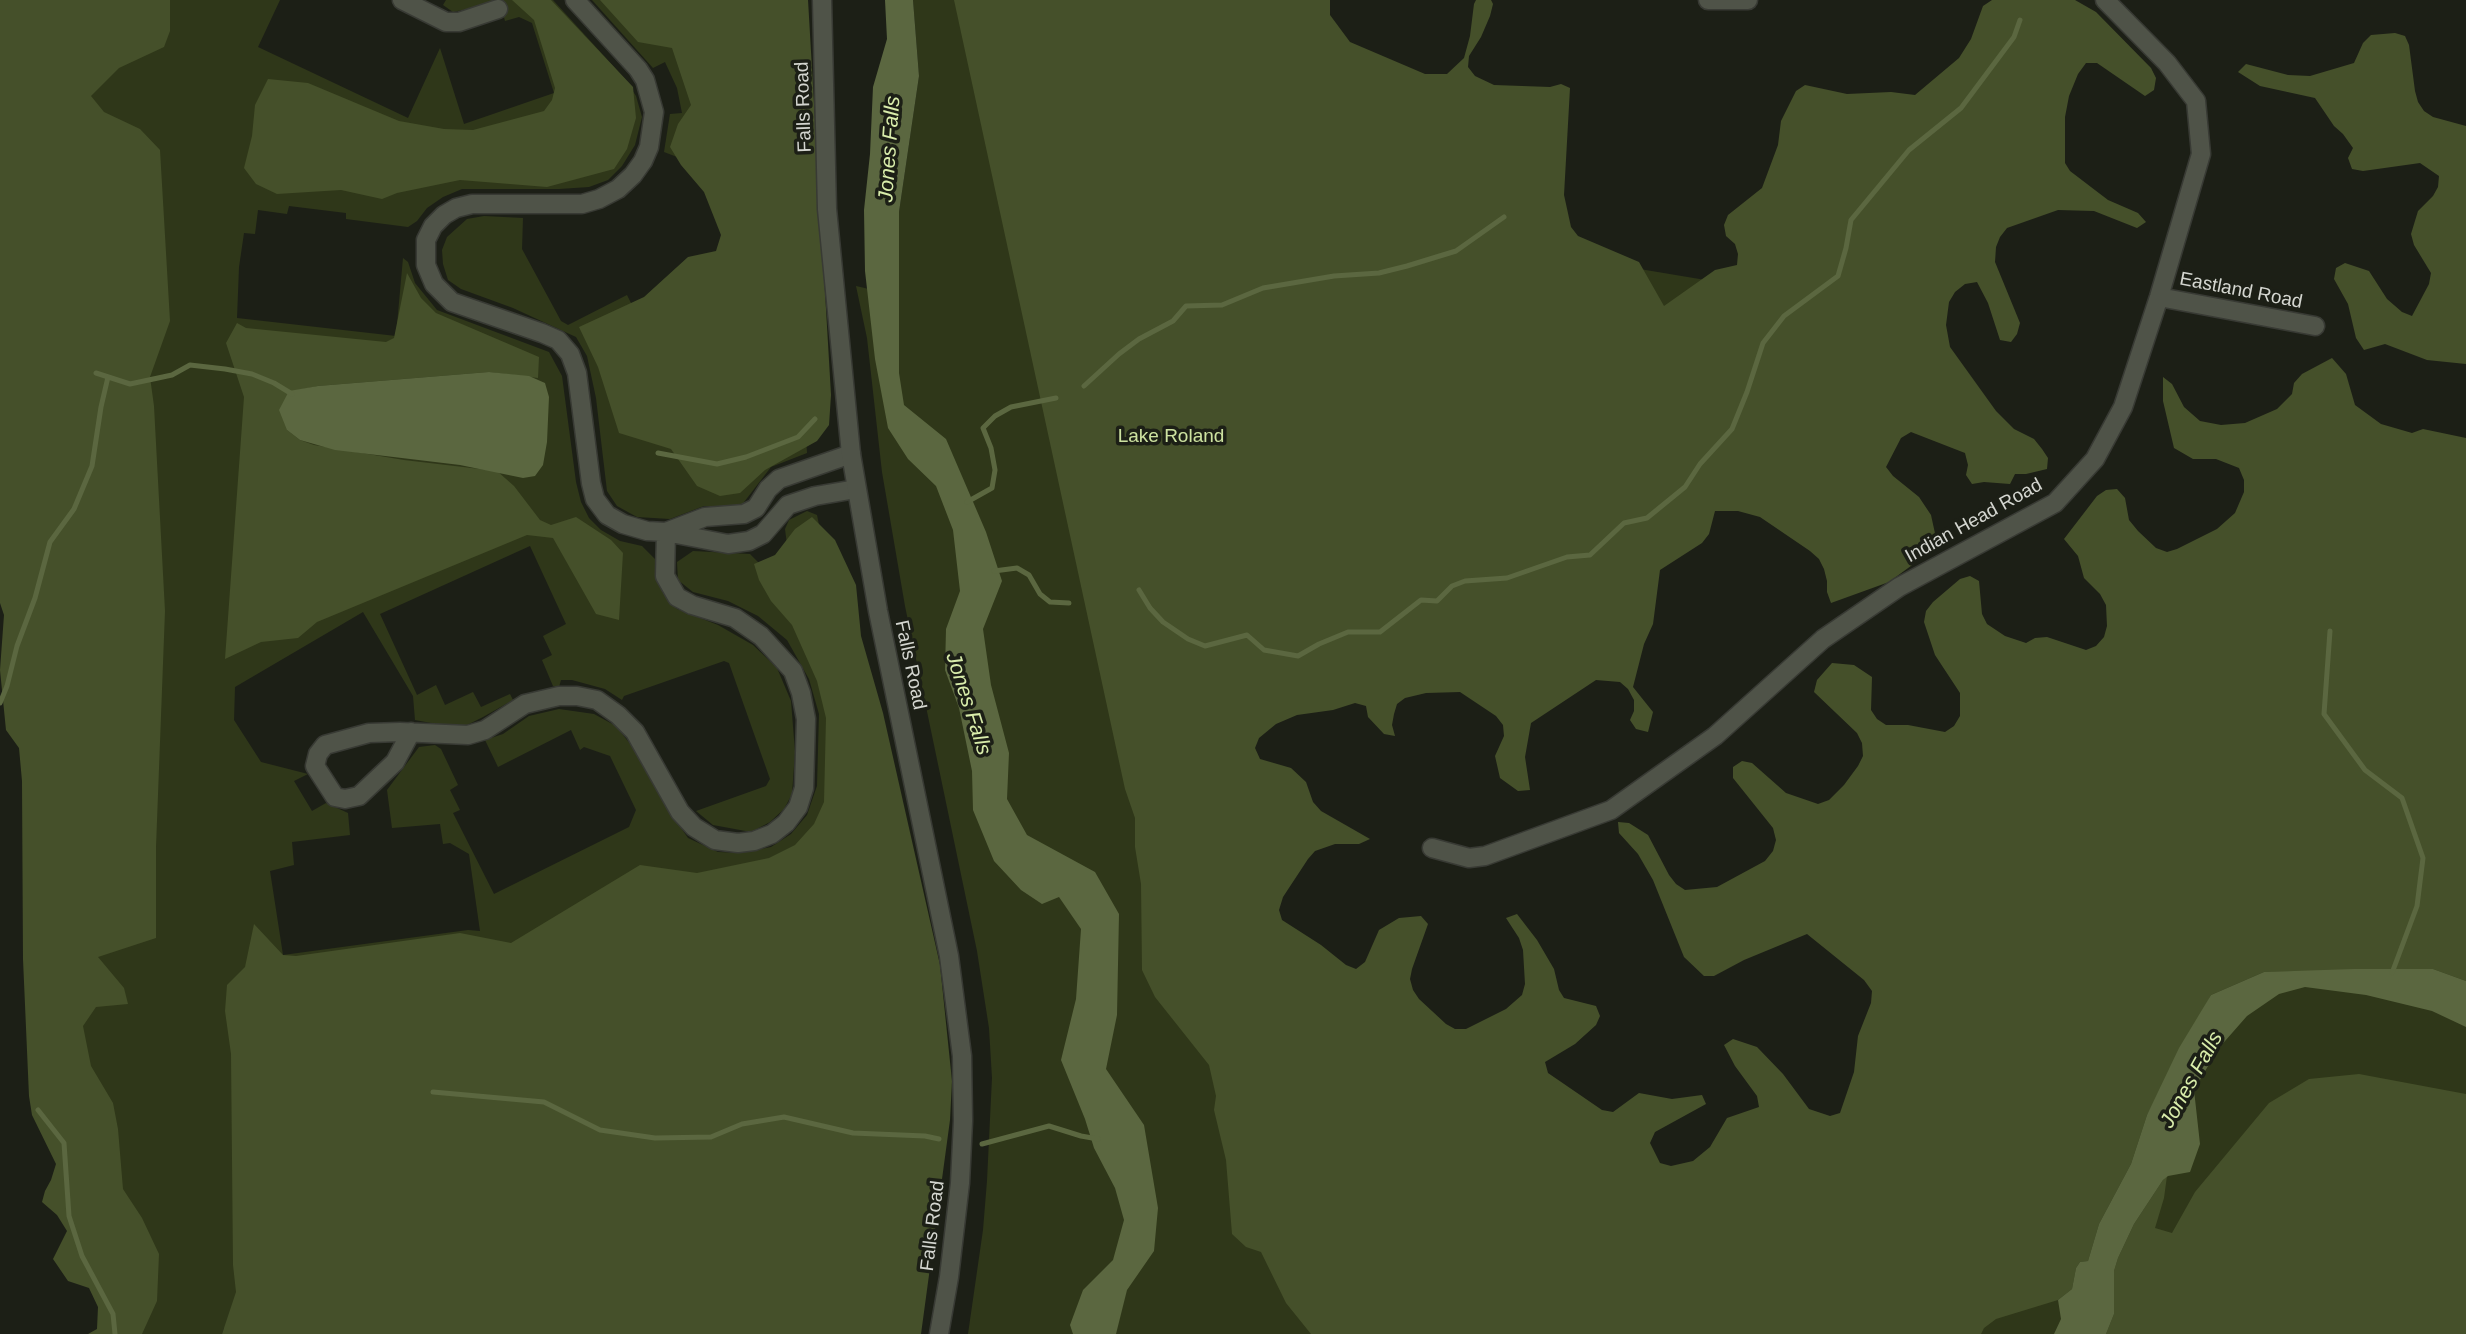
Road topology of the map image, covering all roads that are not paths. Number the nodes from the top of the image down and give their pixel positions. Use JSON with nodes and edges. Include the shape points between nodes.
{"nodes":[{"id":1,"x":402,"y":0,"type":"edge"},
{"id":2,"x":575,"y":0,"type":"edge"},
{"id":3,"x":822,"y":0,"type":"edge"},
{"id":4,"x":1708,"y":0,"type":"edge"},
{"id":5,"x":1748,"y":0,"type":"edge"},
{"id":6,"x":2105,"y":0,"type":"edge"},
{"id":7,"x":498,"y":9,"type":"dead end"},
{"id":8,"x":2159,"y":297,"type":"junction"},
{"id":9,"x":2315,"y":326,"type":"dead end"},
{"id":10,"x":851,"y":454,"type":"junction"},
{"id":11,"x":856,"y":489,"type":"junction"},
{"id":12,"x":666,"y":532,"type":"junction"},
{"id":13,"x":411,"y":732,"type":"junction"},
{"id":14,"x":1432,"y":848,"type":"dead end"},
{"id":15,"x":939,"y":1334,"type":"edge"}],
"edges":[{"from":1,"to":7,"type":"street","via":[[446,22]]},
{"from":2,"to":12,"type":"street","via":[[645,80],[654,112],[643,161],[618,189],[582,204],[502,203],[456,208],[433,226],[426,240],[426,265],[434,284],[452,302],[558,340],[577,373],[595,499],[607,515],[623,524]]},
{"from":3,"to":10,"type":"street","name":"Falls Road","via":[[827,209]]},
{"from":4,"to":5,"type":"street"},
{"from":6,"to":8,"type":"street","name":"Indian Head Road","via":[[2167,63],[2196,101],[2201,154]]},
{"from":8,"to":9,"type":"street","name":"Eastland Road"},
{"from":8,"to":14,"type":"street","name":"Indian Head Road","via":[[2123,407],[2095,459],[2055,503],[1899,587],[1823,639],[1715,736],[1611,810],[1485,856],[1469,858]]},
{"from":10,"to":11,"type":"street","name":"Falls Road"},
{"from":10,"to":12,"type":"street","via":[[779,478],[756,508],[744,514],[705,517]]},
{"from":11,"to":12,"type":"street","via":[[788,505],[763,534],[749,541],[728,544]]},
{"from":11,"to":15,"type":"street","name":"Falls Road","via":[[959,1020],[962,1158]]},
{"from":12,"to":13,"type":"street","via":[[666,576],[677,597],[735,618],[761,636],[793,671],[801,693],[806,719],[804,788],[798,807],[772,834],[738,843],[715,840],[694,827],[680,812],[635,732],[597,700],[577,696],[539,699],[468,735]]},
{"from":13,"to":13,"type":"street","via":[[369,733],[325,746],[315,766],[335,797],[359,796],[395,762]]}]}
